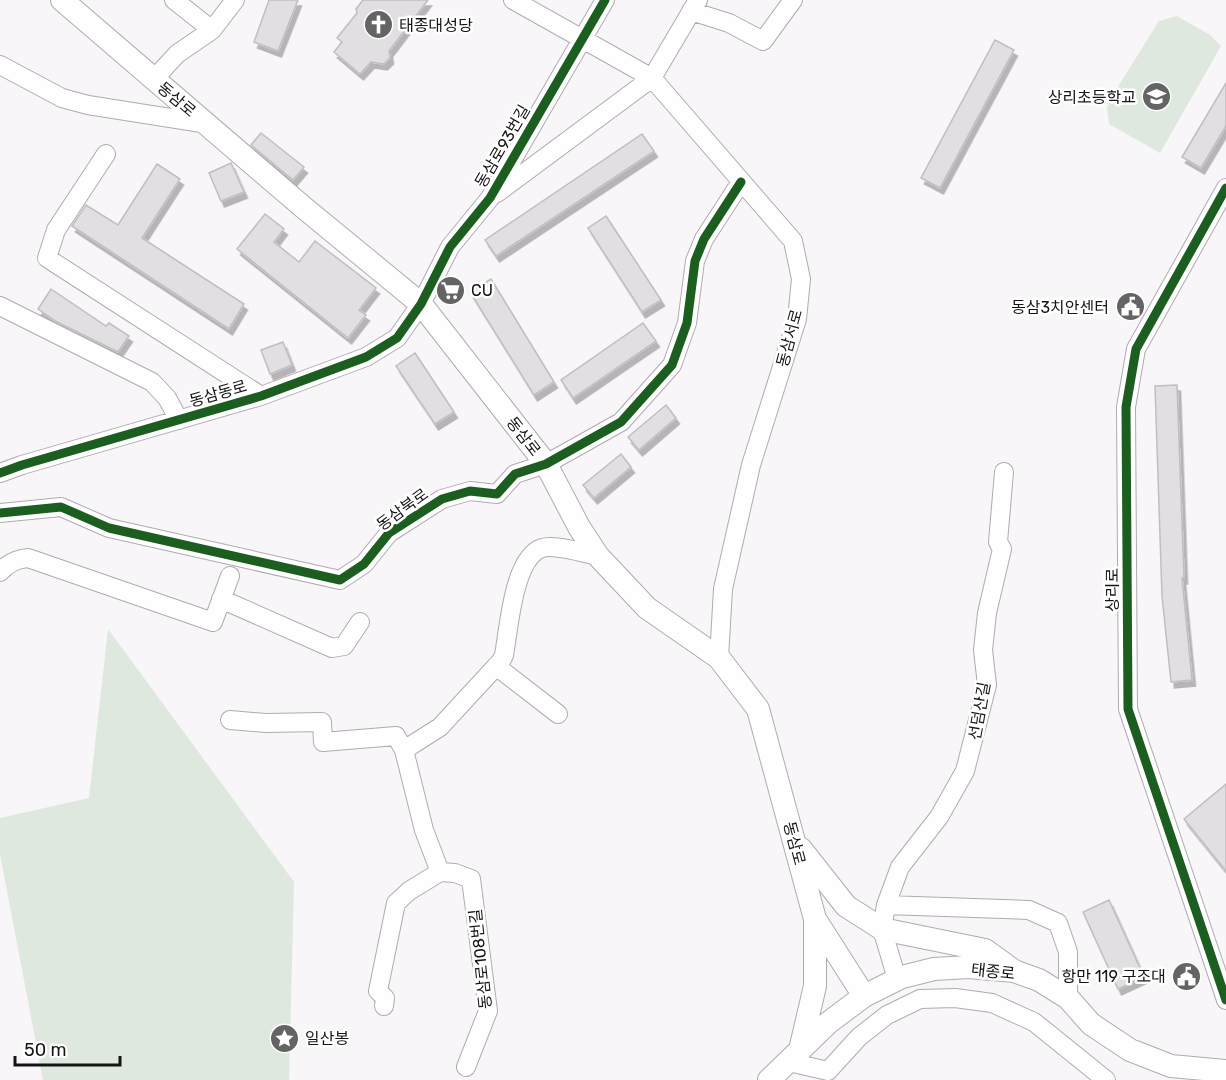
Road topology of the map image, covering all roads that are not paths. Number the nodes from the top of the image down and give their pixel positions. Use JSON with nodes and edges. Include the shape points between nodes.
{"nodes":[{"id":1,"x":62,"y":0,"type":"edge"},
{"id":2,"x":174,"y":0,"type":"edge"},
{"id":3,"x":235,"y":0,"type":"edge"},
{"id":4,"x":513,"y":0,"type":"edge"},
{"id":5,"x":605,"y":0,"type":"edge"},
{"id":6,"x":793,"y":0,"type":"edge"},
{"id":7,"x":694,"y":3,"type":"edge"},
{"id":8,"x":212,"y":30,"type":"junction"},
{"id":9,"x":582,"y":39,"type":"junction"},
{"id":10,"x":0,"y":65,"type":"edge"},
{"id":11,"x":652,"y":78,"type":"junction"},
{"id":12,"x":154,"y":79,"type":"junction"},
{"id":13,"x":208,"y":124,"type":"junction"},
{"id":14,"x":106,"y":154,"type":"dead end"},
{"id":15,"x":741,"y":182,"type":"junction"},
{"id":16,"x":1226,"y":188,"type":"edge"},
{"id":17,"x":490,"y":198,"type":"junction"},
{"id":18,"x":421,"y":303,"type":"junction"},
{"id":19,"x":0,"y":306,"type":"edge"},
{"id":20,"x":261,"y":396,"type":"junction"},
{"id":21,"x":179,"y":420,"type":"junction"},
{"id":22,"x":546,"y":464,"type":"junction"},
{"id":23,"x":1004,"y":472,"type":"dead end"},
{"id":24,"x":0,"y":473,"type":"edge"},
{"id":25,"x":0,"y":513,"type":"edge"},
{"id":26,"x":598,"y":556,"type":"junction"},
{"id":27,"x":0,"y":572,"type":"edge"},
{"id":28,"x":230,"y":576,"type":"dead end"},
{"id":29,"x":221,"y":599,"type":"junction"},
{"id":30,"x":360,"y":621,"type":"dead end"},
{"id":31,"x":719,"y":658,"type":"junction"},
{"id":32,"x":496,"y":666,"type":"junction"},
{"id":33,"x":558,"y":714,"type":"dead end"},
{"id":34,"x":230,"y":720,"type":"dead end"},
{"id":35,"x":404,"y":750,"type":"junction"},
{"id":36,"x":795,"y":842,"type":"junction"},
{"id":37,"x":440,"y":872,"type":"junction"},
{"id":38,"x":886,"y":905,"type":"junction"},
{"id":39,"x":815,"y":919,"type":"junction"},
{"id":40,"x":882,"y":929,"type":"junction"},
{"id":41,"x":1014,"y":971,"type":"junction"},
{"id":42,"x":897,"y":979,"type":"junction"},
{"id":43,"x":864,"y":996,"type":"junction"},
{"id":44,"x":1068,"y":998,"type":"junction"},
{"id":45,"x":1226,"y":1000,"type":"edge"},
{"id":46,"x":384,"y":1006,"type":"dead end"},
{"id":47,"x":794,"y":1057,"type":"junction"},
{"id":48,"x":466,"y":1067,"type":"dead end"},
{"id":49,"x":1226,"y":1071,"type":"edge"},
{"id":50,"x":1184,"y":1074,"type":"edge"},
{"id":51,"x":769,"y":1080,"type":"edge"},
{"id":52,"x":1106,"y":1080,"type":"edge"}],
"edges":[{"from":1,"to":12,"type":"main road","name":"동삼로"},
{"from":2,"to":8,"type":"street"},
{"from":3,"to":8,"type":"street"},
{"from":4,"to":9,"type":"street","name":"동삼서로"},
{"from":5,"to":9,"type":"street","name":"동삼로93번길"},
{"from":6,"to":7,"type":"street","via":[[764,41]]},
{"from":7,"to":11,"type":"street"},
{"from":8,"to":12,"type":"street","via":[[177,54]]},
{"from":9,"to":11,"type":"street","name":"동삼서로"},
{"from":9,"to":17,"type":"street","name":"동삼로93번길"},
{"from":10,"to":13,"type":"street","via":[[62,98]]},
{"from":11,"to":15,"type":"street","name":"동삼서로"},
{"from":11,"to":17,"type":"street"},
{"from":12,"to":13,"type":"main road","name":"동삼로"},
{"from":13,"to":18,"type":"main road","name":"동삼로"},
{"from":14,"to":20,"type":"street","via":[[56,230],[47,258]]},
{"from":15,"to":22,"type":"street","name":"동삼북로","via":[[704,238],[695,261],[687,322],[672,364],[621,422]]},
{"from":15,"to":31,"type":"street","name":"동삼서로","via":[[793,241],[801,279],[797,319],[751,465],[723,589]]},
{"from":16,"to":45,"type":"street","name":"상리로","via":[[1136,349],[1126,407],[1128,709]]},
{"from":17,"to":18,"type":"street","name":"동삼로93번길","via":[[450,247]]},
{"from":18,"to":20,"type":"street","name":"동삼동로","via":[[397,338],[366,357]]},
{"from":18,"to":22,"type":"main road","name":"동삼로"},
{"from":19,"to":21,"type":"street","via":[[152,382]]},
{"from":20,"to":21,"type":"street","name":"동삼동로"},
{"from":21,"to":24,"type":"street","name":"동삼동로"},
{"from":22,"to":25,"type":"street","name":"동삼북로","via":[[515,474],[497,494],[470,491],[442,499],[389,533],[364,564],[340,580],[109,528],[61,507]]},
{"from":22,"to":26,"type":"main road","name":"동삼로"},
{"from":23,"to":38,"type":"street","name":"선덤산길","via":[[998,542],[1002,549],[987,613],[983,650],[987,685],[975,738],[965,771],[939,817],[900,867]]},
{"from":26,"to":31,"type":"main road","name":"동삼로","via":[[647,608]]},
{"from":26,"to":32,"type":"street","via":[[550,547],[528,558],[518,578],[504,655]]},
{"from":27,"to":29,"type":"street","via":[[17,559],[28,558],[213,622]]},
{"from":28,"to":29,"type":"street"},
{"from":29,"to":30,"type":"street","via":[[332,648],[344,646]]},
{"from":31,"to":36,"type":"main road","name":"동삼로","via":[[758,709]]},
{"from":32,"to":33,"type":"street"},
{"from":32,"to":35,"type":"street","via":[[440,727]]},
{"from":34,"to":35,"type":"street","via":[[322,722],[323,742],[396,736]]},
{"from":35,"to":37,"type":"street","via":[[424,830]]},
{"from":36,"to":39,"type":"main road","name":"동삼로"},
{"from":36,"to":40,"type":"main road","via":[[846,906]]},
{"from":37,"to":46,"type":"street","via":[[396,903],[378,991],[385,998]]},
{"from":37,"to":48,"type":"street","name":"동삼로108번길","via":[[471,879],[488,1011]]},
{"from":38,"to":40,"type":"street","name":"선덤산길"},
{"from":38,"to":44,"type":"street","via":[[1029,910],[1058,922],[1068,952]]},
{"from":39,"to":43,"type":"main road","name":"동삼로"},
{"from":39,"to":47,"type":"main road","via":[[815,986]]},
{"from":40,"to":41,"type":"main road","via":[[985,950]]},
{"from":40,"to":42,"type":"street"},
{"from":41,"to":42,"type":"main road","name":"태종로","via":[[933,969]]},
{"from":41,"to":44,"type":"main road","name":"태종로","via":[[1039,980]]},
{"from":42,"to":43,"type":"main road","name":"태종로"},
{"from":43,"to":47,"type":"main road","name":"태종로","via":[[828,1023]]},
{"from":44,"to":50,"type":"main road","name":"태종로","via":[[1091,1023],[1130,1050]]},
{"from":47,"to":51,"type":"main road","name":"태종로"},
{"from":47,"to":52,"type":"street","via":[[828,1071],[859,1037],[887,1015],[920,999],[955,998],[992,1003],[1034,1022]]},
{"from":49,"to":50,"type":"main road","name":"태종로"}]}
